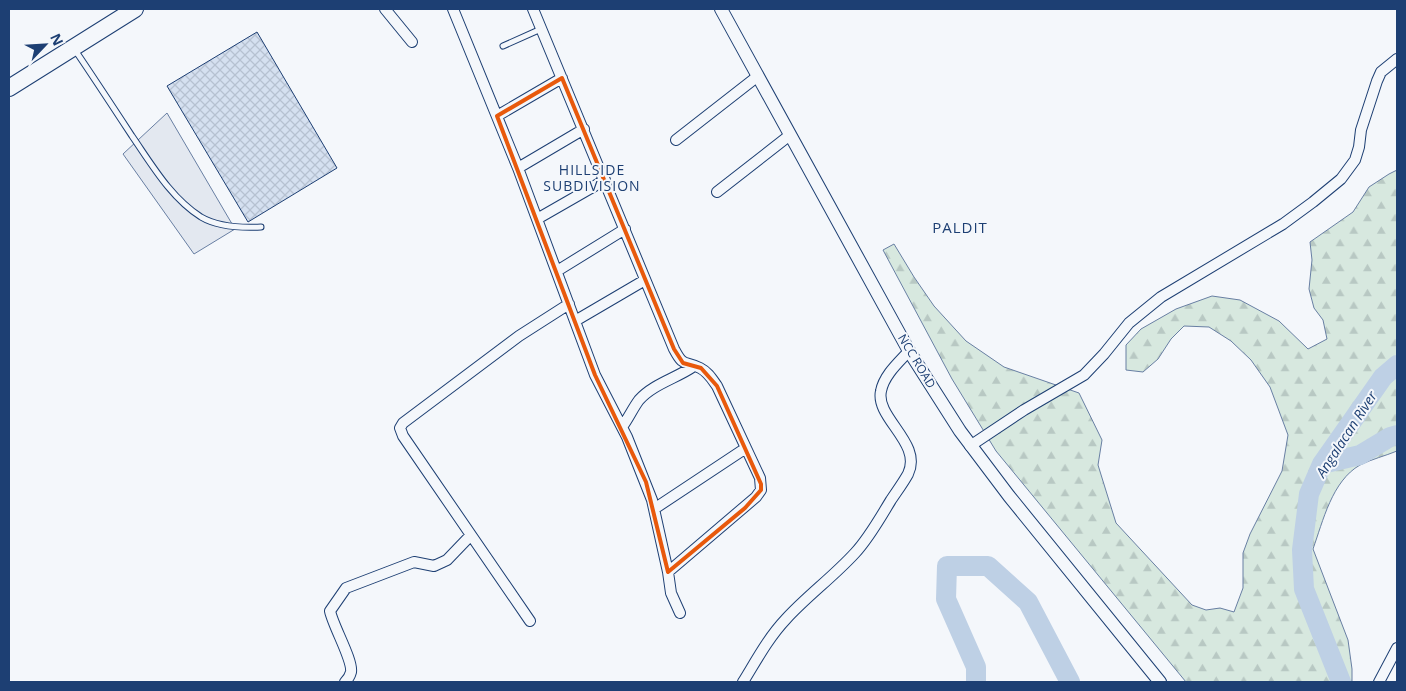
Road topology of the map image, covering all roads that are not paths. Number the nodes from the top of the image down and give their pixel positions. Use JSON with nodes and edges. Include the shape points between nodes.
{"nodes":[{"id":1,"x":135,"y":9,"type":"edge"},
{"id":2,"x":385,"y":9,"type":"edge"},
{"id":3,"x":453,"y":9,"type":"edge"},
{"id":4,"x":533,"y":9,"type":"edge"},
{"id":5,"x":721,"y":9,"type":"edge"},
{"id":6,"x":542,"y":29,"type":"junction"},
{"id":7,"x":412,"y":42,"type":"dead end"},
{"id":8,"x":503,"y":46,"type":"dead end"},
{"id":9,"x":74,"y":47,"type":"junction"},
{"id":10,"x":1397,"y":59,"type":"edge"},
{"id":11,"x":758,"y":76,"type":"junction"},
{"id":12,"x":562,"y":78,"type":"junction"},
{"id":13,"x":9,"y":88,"type":"edge"},
{"id":14,"x":497,"y":116,"type":"junction"},
{"id":15,"x":584,"y":129,"type":"junction"},
{"id":16,"x":790,"y":135,"type":"junction"},
{"id":17,"x":676,"y":140,"type":"dead end"},
{"id":18,"x":518,"y":168,"type":"junction"},
{"id":19,"x":605,"y":180,"type":"junction"},
{"id":20,"x":717,"y":192,"type":"dead end"},
{"id":21,"x":537,"y":219,"type":"junction"},
{"id":22,"x":261,"y":227,"type":"dead end"},
{"id":23,"x":625,"y":229,"type":"junction"},
{"id":24,"x":557,"y":271,"type":"junction"},
{"id":25,"x":646,"y":280,"type":"junction"},
{"id":26,"x":569,"y":304,"type":"junction"},
{"id":27,"x":575,"y":321,"type":"junction"},
{"id":28,"x":909,"y":351,"type":"junction"},
{"id":29,"x":694,"y":366,"type":"junction"},
{"id":30,"x":622,"y":427,"type":"junction"},
{"id":31,"x":970,"y":446,"type":"junction"},
{"id":32,"x":746,"y":448,"type":"junction"},
{"id":33,"x":654,"y":509,"type":"junction"},
{"id":34,"x":471,"y":535,"type":"junction"},
{"id":35,"x":668,"y":572,"type":"junction"},
{"id":36,"x":680,"y":614,"type":"dead end"},
{"id":37,"x":530,"y":621,"type":"dead end"},
{"id":38,"x":1397,"y":648,"type":"edge"},
{"id":39,"x":1156,"y":678,"type":"edge"},
{"id":40,"x":345,"y":682,"type":"edge"},
{"id":41,"x":743,"y":682,"type":"edge"},
{"id":42,"x":1378,"y":682,"type":"edge"}],
"edges":[{"from":1,"to":9,"type":"highway"},
{"from":2,"to":7,"type":"street"},
{"from":3,"to":14,"type":"street"},
{"from":4,"to":6,"type":"street"},
{"from":5,"to":11,"type":"street","name":"NCC ROAD"},
{"from":6,"to":8,"type":"lane"},
{"from":6,"to":12,"type":"street"},
{"from":9,"to":13,"type":"highway"},
{"from":9,"to":22,"type":"lane","via":[[160,178],[181,201],[216,223],[241,228]]},
{"from":10,"to":31,"type":"street","via":[[1381,72],[1361,130],[1355,160],[1341,179],[1282,224],[1161,297],[1129,323],[1084,374]]},
{"from":11,"to":16,"type":"street","name":"NCC ROAD"},
{"from":11,"to":17,"type":"street"},
{"from":12,"to":14,"type":"street"},
{"from":12,"to":15,"type":"street"},
{"from":14,"to":18,"type":"street"},
{"from":15,"to":18,"type":"street"},
{"from":15,"to":19,"type":"street"},
{"from":16,"to":20,"type":"street"},
{"from":16,"to":28,"type":"street","name":"NCC ROAD"},
{"from":18,"to":21,"type":"street"},
{"from":19,"to":21,"type":"street"},
{"from":19,"to":23,"type":"street"},
{"from":21,"to":24,"type":"street"},
{"from":23,"to":24,"type":"street"},
{"from":23,"to":25,"type":"street"},
{"from":24,"to":26,"type":"street"},
{"from":25,"to":27,"type":"street"},
{"from":25,"to":29,"type":"street","via":[[679,358],[683,363]]},
{"from":26,"to":27,"type":"street"},
{"from":26,"to":34,"type":"street","via":[[512,342],[403,422],[400,428]]},
{"from":27,"to":30,"type":"street","via":[[595,375]]},
{"from":28,"to":31,"type":"street","name":"NCC ROAD"},
{"from":28,"to":41,"type":"street","via":[[888,375],[880,391],[886,413],[907,445],[911,459],[909,472],[855,553],[785,620]]},
{"from":29,"to":30,"type":"street","via":[[639,400]]},
{"from":29,"to":32,"type":"street","via":[[711,376]]},
{"from":30,"to":33,"type":"street"},
{"from":31,"to":39,"type":"street","name":"NCC ROAD"},
{"from":32,"to":33,"type":"street"},
{"from":32,"to":35,"type":"street","via":[[760,478],[761,490],[745,508]]},
{"from":33,"to":35,"type":"street"},
{"from":34,"to":37,"type":"street"},
{"from":34,"to":40,"type":"street","via":[[446,560],[434,566],[414,562],[346,588],[330,611],[351,666],[351,674]]},
{"from":35,"to":36,"type":"street","via":[[671,593]]},
{"from":38,"to":42,"type":"street"}]}
